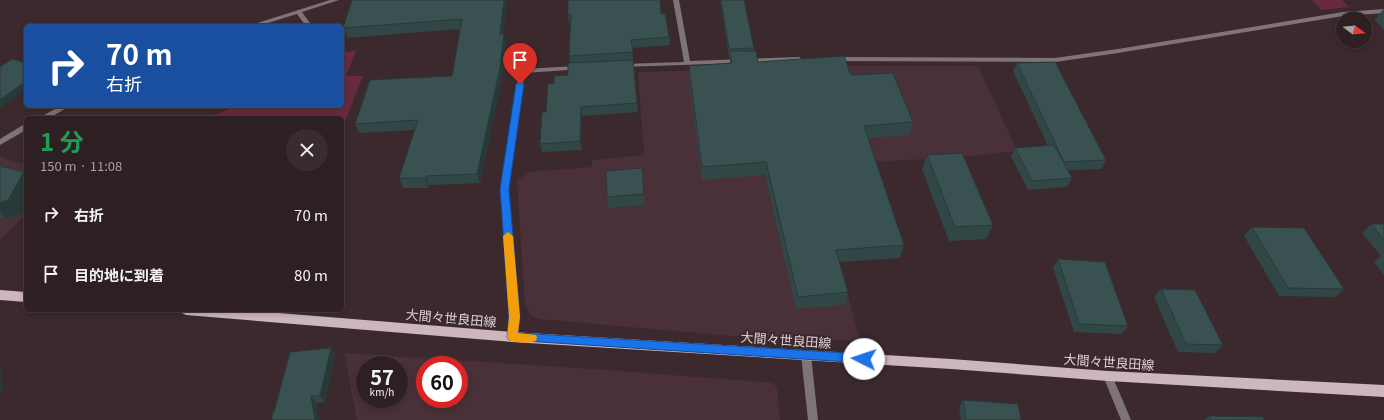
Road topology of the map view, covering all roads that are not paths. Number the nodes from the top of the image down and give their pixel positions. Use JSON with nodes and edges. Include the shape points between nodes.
{"nodes":[{"id":1,"x":336,"y":0,"type":"edge"},
{"id":2,"x":676,"y":0,"type":"edge"},
{"id":3,"x":1384,"y":11,"type":"edge"},
{"id":4,"x":299,"y":12,"type":"junction"},
{"id":5,"x":258,"y":24,"type":"edge"},
{"id":6,"x":308,"y":24,"type":"edge"},
{"id":7,"x":810,"y":59,"type":"edge"},
{"id":8,"x":825,"y":59,"type":"edge"},
{"id":9,"x":687,"y":62,"type":"junction"},
{"id":10,"x":616,"y":66,"type":"edge"},
{"id":11,"x":585,"y":68,"type":"edge"},
{"id":12,"x":62,"y":108,"type":"edge"},
{"id":13,"x":47,"y":116,"type":"edge"},
{"id":14,"x":24,"y":128,"type":"edge"},
{"id":15,"x":0,"y":142,"type":"edge"},
{"id":16,"x":0,"y":295,"type":"edge"},
{"id":17,"x":24,"y":297,"type":"edge"},
{"id":18,"x":210,"y":312,"type":"edge"},
{"id":19,"x":512,"y":337,"type":"junction"},
{"id":20,"x":806,"y":355,"type":"junction"},
{"id":21,"x":1108,"y":376,"type":"junction"},
{"id":22,"x":1384,"y":391,"type":"edge"},
{"id":23,"x":813,"y":420,"type":"edge"},
{"id":24,"x":1126,"y":420,"type":"edge"}],
"edges":[{"from":1,"to":4,"type":"street"},
{"from":2,"to":9,"type":"street"},
{"from":3,"to":8,"type":"street","via":[[1343,14],[1055,60]]},
{"from":4,"to":5,"type":"street"},
{"from":4,"to":6,"type":"street"},
{"from":7,"to":9,"type":"street"},
{"from":9,"to":10,"type":"street"},
{"from":11,"to":19,"type":"street","via":[[522,71],[504,189],[515,317]]},
{"from":12,"to":13,"type":"street"},
{"from":14,"to":15,"type":"street"},
{"from":16,"to":17,"type":"main road"},
{"from":18,"to":19,"type":"main road","name":"大間々世良田線"},
{"from":19,"to":20,"type":"main road","name":"大間々世良田線"},
{"from":20,"to":21,"type":"main road","name":"大間々世良田線"},
{"from":20,"to":23,"type":"street"},
{"from":21,"to":22,"type":"main road","name":"大間々世良田線"},
{"from":21,"to":24,"type":"street"}]}
